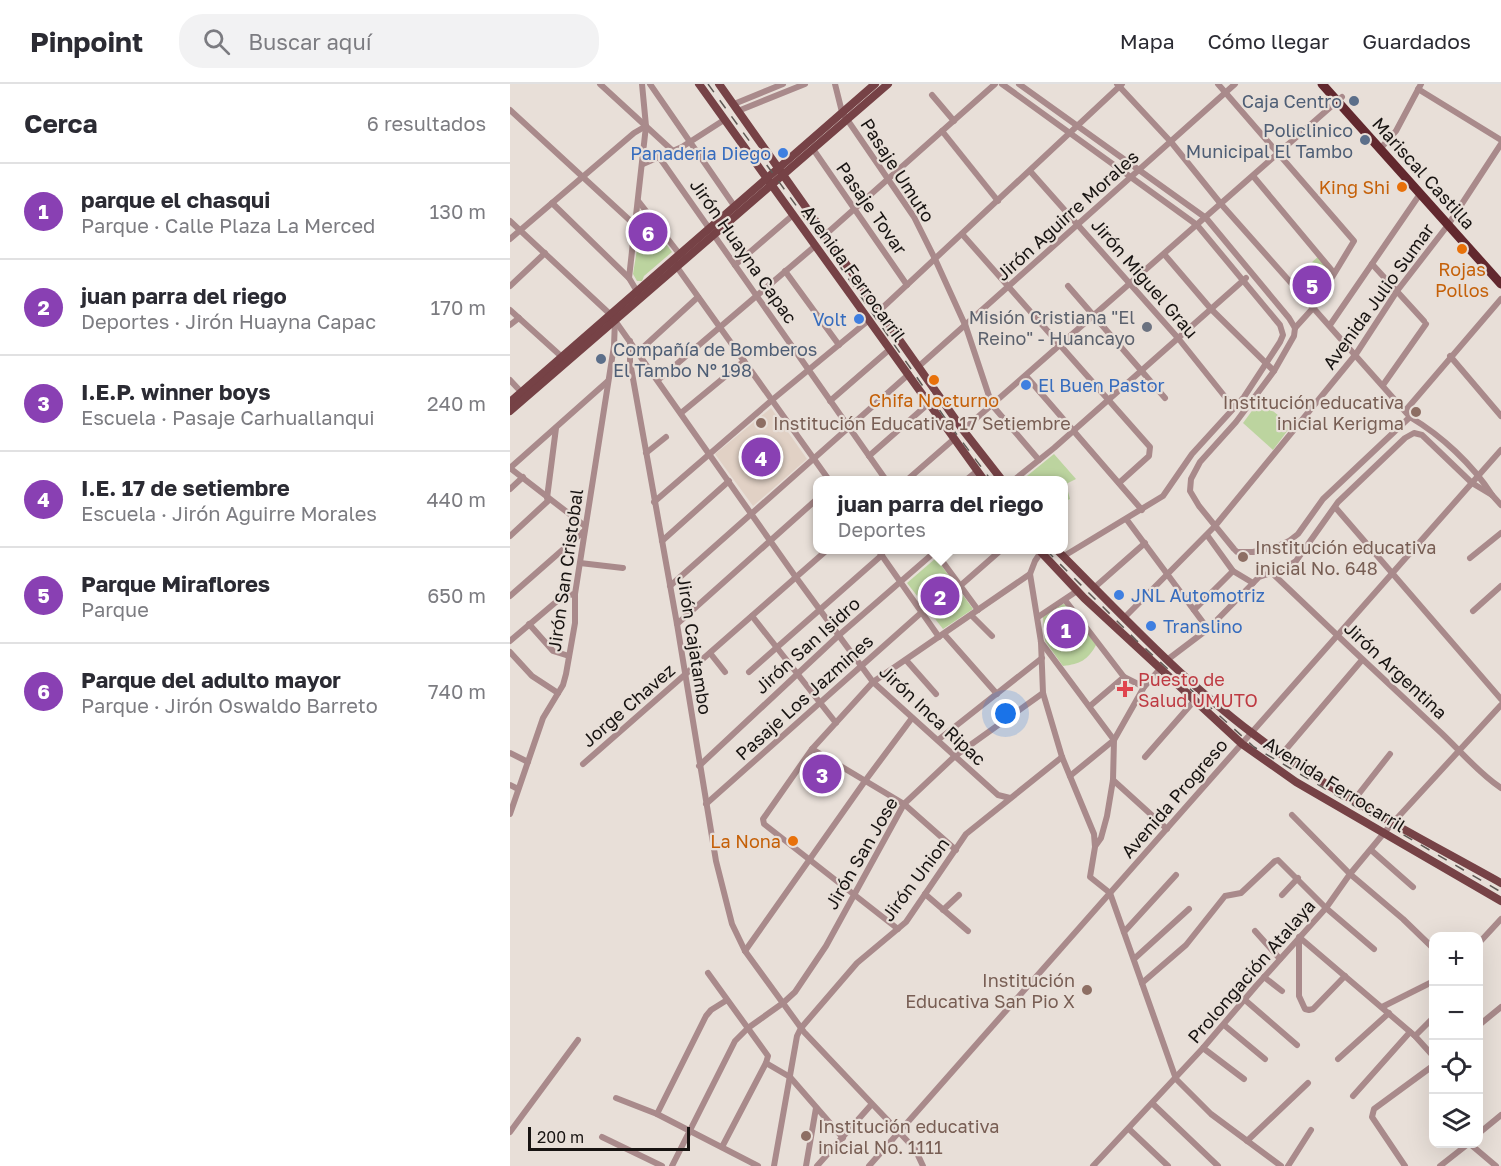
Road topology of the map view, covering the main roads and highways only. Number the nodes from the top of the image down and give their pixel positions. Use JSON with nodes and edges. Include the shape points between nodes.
{"nodes":[{"id":1,"x":699,"y":84,"type":"edge"},
{"id":2,"x":719,"y":84,"type":"edge"},
{"id":3,"x":875,"y":84,"type":"edge"},
{"id":4,"x":888,"y":84,"type":"edge"},
{"id":5,"x":1322,"y":84,"type":"edge"},
{"id":6,"x":1330,"y":84,"type":"edge"},
{"id":7,"x":1340,"y":99,"type":"junction"},
{"id":8,"x":1382,"y":147,"type":"junction"},
{"id":9,"x":781,"y":171,"type":"junction"},
{"id":10,"x":769,"y":182,"type":"junction"},
{"id":11,"x":1450,"y":223,"type":"junction"},
{"id":12,"x":712,"y":232,"type":"junction"},
{"id":13,"x":1501,"y":275,"type":"edge"},
{"id":14,"x":1501,"y":284,"type":"edge"},
{"id":15,"x":613,"y":317,"type":"junction"},
{"id":16,"x":523,"y":395,"type":"junction"},
{"id":17,"x":510,"y":402,"type":"edge"},
{"id":18,"x":510,"y":411,"type":"edge"},
{"id":19,"x":981,"y":476,"type":"edge"},
{"id":20,"x":999,"y":476,"type":"edge"},
{"id":21,"x":1043,"y":554,"type":"edge"},
{"id":22,"x":1062,"y":554,"type":"edge"},
{"id":23,"x":1389,"y":828,"type":"junction"},
{"id":24,"x":1501,"y":884,"type":"edge"},
{"id":25,"x":1501,"y":901,"type":"edge"}],
"edges":[{"from":1,"to":10,"type":"main road","name":"Avenida Ferrocarril"},
{"from":2,"to":9,"type":"main road","name":"Avenida Ferrocarril"},
{"from":3,"to":9,"type":"main road"},
{"from":4,"to":9,"type":"main road","via":[[813,149]]},
{"from":5,"to":7,"type":"highway","name":"Mariscal Castilla"},
{"from":6,"to":7,"type":"highway","name":"Mariscal Castilla"},
{"from":7,"to":8,"type":"highway","name":"Mariscal Castilla"},
{"from":8,"to":11,"type":"highway","name":"Mariscal Castilla"},
{"from":8,"to":11,"type":"highway","name":"Mariscal Castilla","via":[[1420,194]]},
{"from":9,"to":10,"type":"main road"},
{"from":9,"to":20,"type":"main road","name":"Avenida Ferrocarril"},
{"from":10,"to":12,"type":"main road"},
{"from":10,"to":12,"type":"main road","via":[[735,207]]},
{"from":10,"to":19,"type":"main road","name":"Avenida Ferrocarril"},
{"from":11,"to":13,"type":"highway"},
{"from":11,"to":14,"type":"highway","name":"Mariscal Castilla"},
{"from":12,"to":15,"type":"main road"},
{"from":15,"to":16,"type":"main road"},
{"from":15,"to":16,"type":"main road","via":[[562,357]]},
{"from":16,"to":17,"type":"main road"},
{"from":16,"to":18,"type":"main road"},
{"from":21,"to":23,"type":"main road","name":"Avenida Ferrocarril","via":[[1159,670],[1242,744],[1296,782]]},
{"from":22,"to":23,"type":"main road","name":"Avenida Ferrocarril","via":[[1167,660],[1251,733],[1354,800]]},
{"from":23,"to":24,"type":"main road","name":"Avenida Ferrocarril"},
{"from":23,"to":25,"type":"main road","name":"Avenida Ferrocarril"}]}
